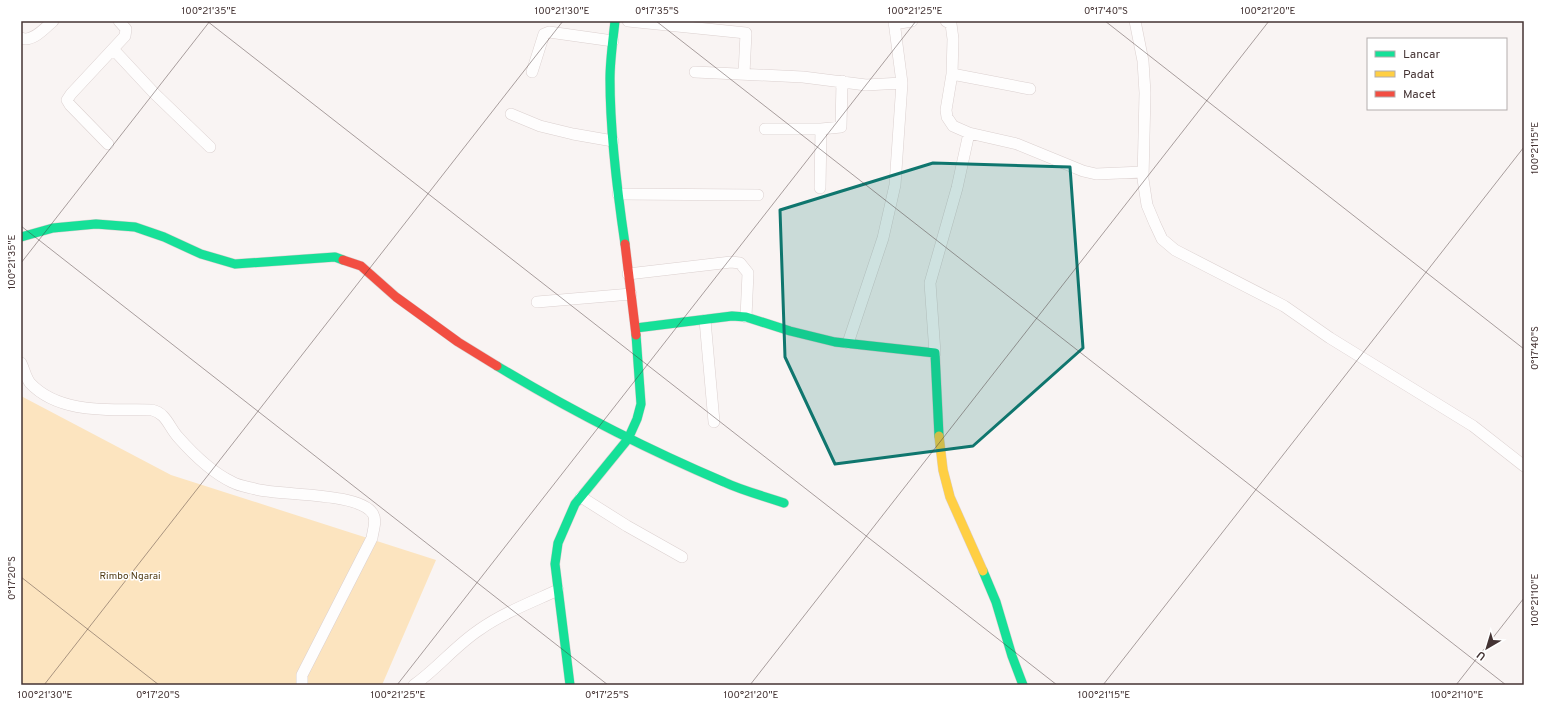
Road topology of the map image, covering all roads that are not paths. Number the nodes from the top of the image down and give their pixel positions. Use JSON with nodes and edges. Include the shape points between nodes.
{"nodes":[{"id":1,"x":53,"y":21,"type":"edge"},
{"id":2,"x":119,"y":21,"type":"edge"},
{"id":3,"x":615,"y":21,"type":"edge"},
{"id":4,"x":628,"y":21,"type":"edge"},
{"id":5,"x":912,"y":21,"type":"edge"},
{"id":6,"x":946,"y":21,"type":"edge"},
{"id":7,"x":1135,"y":21,"type":"edge"},
{"id":8,"x":894,"y":22,"type":"edge"},
{"id":9,"x":21,"y":38,"type":"edge"},
{"id":10,"x":613,"y":41,"type":"junction"},
{"id":11,"x":113,"y":49,"type":"junction"},
{"id":12,"x":532,"y":72,"type":"dead end"},
{"id":13,"x":695,"y":72,"type":"dead end"},
{"id":14,"x":744,"y":74,"type":"junction"},
{"id":15,"x":952,"y":74,"type":"junction"},
{"id":16,"x":842,"y":81,"type":"junction"},
{"id":17,"x":902,"y":84,"type":"junction"},
{"id":18,"x":1030,"y":89,"type":"dead end"},
{"id":19,"x":511,"y":114,"type":"dead end"},
{"id":20,"x":765,"y":129,"type":"dead end"},
{"id":21,"x":821,"y":130,"type":"junction"},
{"id":22,"x":969,"y":133,"type":"junction"},
{"id":23,"x":613,"y":141,"type":"junction"},
{"id":24,"x":108,"y":144,"type":"dead end"},
{"id":25,"x":210,"y":147,"type":"dead end"},
{"id":26,"x":1143,"y":172,"type":"junction"},
{"id":27,"x":820,"y":188,"type":"dead end"},
{"id":28,"x":618,"y":194,"type":"junction"},
{"id":29,"x":758,"y":195,"type":"dead end"},
{"id":30,"x":21,"y":237,"type":"edge"},
{"id":31,"x":628,"y":274,"type":"junction"},
{"id":32,"x":631,"y":294,"type":"junction"},
{"id":33,"x":537,"y":302,"type":"dead end"},
{"id":34,"x":746,"y":317,"type":"junction"},
{"id":35,"x":705,"y":320,"type":"junction"},
{"id":36,"x":636,"y":328,"type":"junction"},
{"id":37,"x":848,"y":343,"type":"junction"},
{"id":38,"x":935,"y":353,"type":"junction"},
{"id":39,"x":21,"y":363,"type":"edge"},
{"id":40,"x":714,"y":422,"type":"dead end"},
{"id":41,"x":628,"y":439,"type":"junction"},
{"id":42,"x":1524,"y":466,"type":"edge"},
{"id":43,"x":581,"y":497,"type":"junction"},
{"id":44,"x":784,"y":503,"type":"dead end"},
{"id":45,"x":682,"y":556,"type":"dead end"},
{"id":46,"x":558,"y":590,"type":"junction"},
{"id":47,"x":302,"y":685,"type":"edge"},
{"id":48,"x":414,"y":685,"type":"edge"},
{"id":49,"x":570,"y":685,"type":"edge"},
{"id":50,"x":1023,"y":685,"type":"edge"}],
"edges":[{"from":1,"to":9,"type":"street","via":[[31,39]]},
{"from":2,"to":11,"type":"street","via":[[126,29],[125,36]]},
{"from":3,"to":10,"type":"street"},
{"from":4,"to":14,"type":"street","via":[[746,33]]},
{"from":5,"to":8,"type":"street"},
{"from":6,"to":15,"type":"street","via":[[950,24],[954,39]]},
{"from":7,"to":26,"type":"street","via":[[1145,87]]},
{"from":8,"to":17,"type":"street"},
{"from":10,"to":12,"type":"street","via":[[549,32],[544,34]]},
{"from":10,"to":23,"type":"street","via":[[610,78]]},
{"from":11,"to":24,"type":"street","via":[[68,100],[70,106]]},
{"from":11,"to":25,"type":"street"},
{"from":13,"to":14,"type":"street"},
{"from":14,"to":16,"type":"street"},
{"from":15,"to":18,"type":"street"},
{"from":15,"to":22,"type":"street","via":[[947,117],[952,126]]},
{"from":16,"to":17,"type":"street","via":[[866,85]]},
{"from":16,"to":21,"type":"street","via":[[841,127]]},
{"from":17,"to":37,"type":"street","via":[[895,185],[890,210]]},
{"from":19,"to":23,"type":"street","via":[[540,126]]},
{"from":20,"to":21,"type":"street"},
{"from":21,"to":27,"type":"street"},
{"from":22,"to":26,"type":"street","via":[[1017,144],[1096,174]]},
{"from":22,"to":38,"type":"street","via":[[957,188],[930,284]]},
{"from":23,"to":28,"type":"street"},
{"from":26,"to":42,"type":"street","via":[[1147,205],[1162,239],[1175,250],[1284,306],[1349,350],[1473,426]]},
{"from":28,"to":29,"type":"street"},
{"from":28,"to":31,"type":"street"},
{"from":30,"to":41,"type":"street","via":[[53,228],[96,224],[135,227],[164,236],[201,254],[235,264],[336,257],[361,266],[396,297],[458,342],[527,384]]},
{"from":31,"to":32,"type":"street"},
{"from":31,"to":34,"type":"street","via":[[740,263],[748,273]]},
{"from":32,"to":33,"type":"street"},
{"from":32,"to":36,"type":"street"},
{"from":34,"to":35,"type":"street","via":[[732,316]]},
{"from":34,"to":37,"type":"street","via":[[790,331]]},
{"from":35,"to":36,"type":"street"},
{"from":35,"to":40,"type":"street"},
{"from":36,"to":41,"type":"street","via":[[641,404]]},
{"from":37,"to":38,"type":"street"},
{"from":38,"to":50,"type":"street","via":[[937,412],[947,487],[997,606]]},
{"from":39,"to":47,"type":"street","via":[[29,381],[41,392],[57,400],[75,406],[158,411],[192,452],[211,469],[232,482],[258,490],[356,502],[368,508],[375,522],[372,538],[302,675]]},
{"from":41,"to":43,"type":"street"},
{"from":41,"to":44,"type":"street","via":[[725,483]]},
{"from":43,"to":45,"type":"street"},
{"from":43,"to":46,"type":"street","via":[[566,521],[558,543],[555,564]]},
{"from":46,"to":48,"type":"street","via":[[480,629]]},
{"from":46,"to":49,"type":"street"}]}
